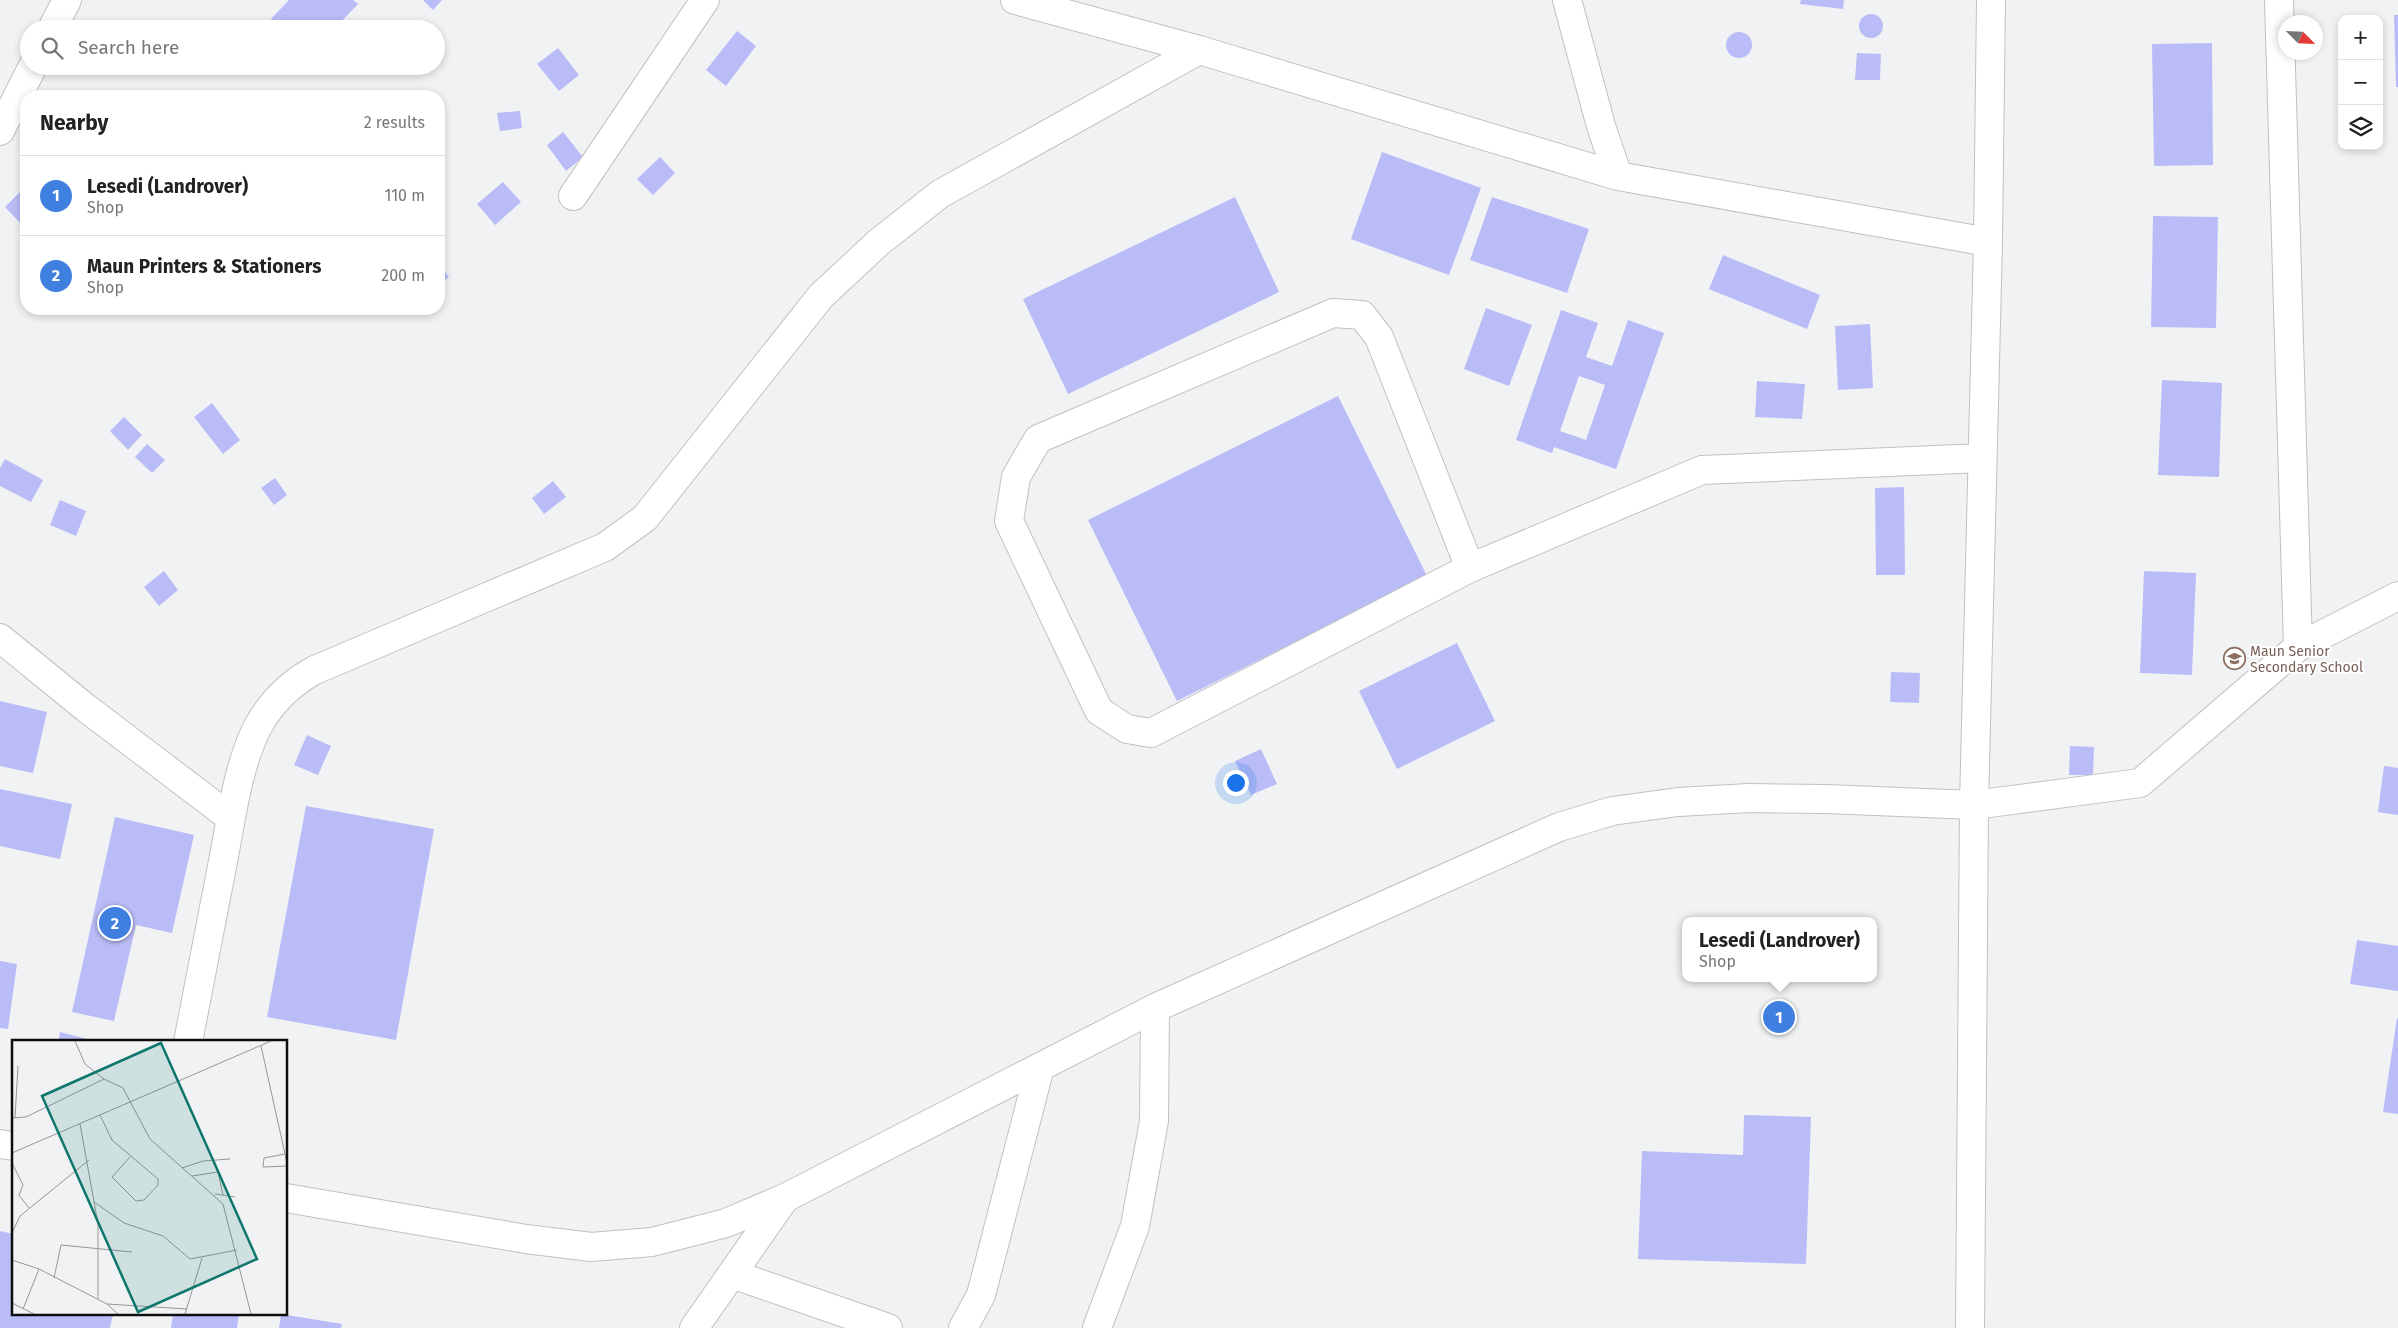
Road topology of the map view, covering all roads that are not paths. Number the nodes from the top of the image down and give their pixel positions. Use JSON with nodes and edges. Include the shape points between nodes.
{"nodes":[{"id":1,"x":67,"y":0,"type":"edge"},
{"id":2,"x":706,"y":0,"type":"edge"},
{"id":3,"x":1015,"y":0,"type":"edge"},
{"id":4,"x":1567,"y":0,"type":"edge"},
{"id":5,"x":1991,"y":0,"type":"edge"},
{"id":6,"x":2279,"y":0,"type":"edge"},
{"id":7,"x":57,"y":20,"type":"edge"},
{"id":8,"x":1199,"y":50,"type":"junction"},
{"id":9,"x":28,"y":75,"type":"edge"},
{"id":10,"x":21,"y":90,"type":"edge"},
{"id":11,"x":20,"y":92,"type":"edge"},
{"id":12,"x":0,"y":131,"type":"edge"},
{"id":13,"x":1618,"y":176,"type":"junction"},
{"id":14,"x":573,"y":196,"type":"dead end"},
{"id":15,"x":1988,"y":242,"type":"junction"},
{"id":16,"x":1982,"y":458,"type":"junction"},
{"id":17,"x":1470,"y":568,"type":"junction"},
{"id":18,"x":2398,"y":596,"type":"edge"},
{"id":19,"x":0,"y":638,"type":"edge"},
{"id":20,"x":2298,"y":647,"type":"junction"},
{"id":21,"x":1974,"y":805,"type":"junction"},
{"id":22,"x":231,"y":818,"type":"junction"},
{"id":23,"x":1155,"y":1008,"type":"junction"},
{"id":24,"x":188,"y":1040,"type":"edge"},
{"id":25,"x":1040,"y":1067,"type":"junction"},
{"id":26,"x":288,"y":1198,"type":"edge"},
{"id":27,"x":784,"y":1198,"type":"junction"},
{"id":28,"x":732,"y":1274,"type":"junction"},
{"id":29,"x":694,"y":1328,"type":"edge"},
{"id":30,"x":888,"y":1328,"type":"edge"},
{"id":31,"x":963,"y":1328,"type":"edge"},
{"id":32,"x":1097,"y":1328,"type":"edge"},
{"id":33,"x":1970,"y":1328,"type":"edge"}],
"edges":[{"from":1,"to":7,"type":"street"},
{"from":2,"to":14,"type":"street"},
{"from":3,"to":8,"type":"street"},
{"from":4,"to":13,"type":"street","via":[[1600,126]]},
{"from":5,"to":15,"type":"street"},
{"from":6,"to":20,"type":"street"},
{"from":8,"to":13,"type":"street"},
{"from":8,"to":22,"type":"street","via":[[940,194],[879,242],[821,296],[645,518],[605,547],[295,681],[258,727],[246,753]]},
{"from":9,"to":10,"type":"street"},
{"from":11,"to":12,"type":"street"},
{"from":13,"to":15,"type":"street"},
{"from":15,"to":16,"type":"street"},
{"from":16,"to":17,"type":"street","via":[[1702,470]]},
{"from":16,"to":21,"type":"street"},
{"from":17,"to":17,"type":"street","via":[[1151,733],[1127,729],[1099,710],[1009,521],[1016,477],[1038,439],[1333,314],[1362,316],[1379,337]]},
{"from":18,"to":20,"type":"street"},
{"from":19,"to":22,"type":"street"},
{"from":20,"to":21,"type":"street","via":[[2140,783]]},
{"from":21,"to":23,"type":"street","via":[[1750,798],[1678,802],[1612,811],[1559,827]]},
{"from":21,"to":33,"type":"street"},
{"from":22,"to":24,"type":"street"},
{"from":23,"to":25,"type":"street"},
{"from":23,"to":32,"type":"street","via":[[1154,1121],[1135,1226]]},
{"from":25,"to":27,"type":"street"},
{"from":25,"to":31,"type":"street","via":[[981,1295]]},
{"from":26,"to":27,"type":"street","via":[[591,1247],[652,1242],[726,1223]]},
{"from":27,"to":28,"type":"street"},
{"from":28,"to":29,"type":"street"},
{"from":28,"to":30,"type":"street"}]}
